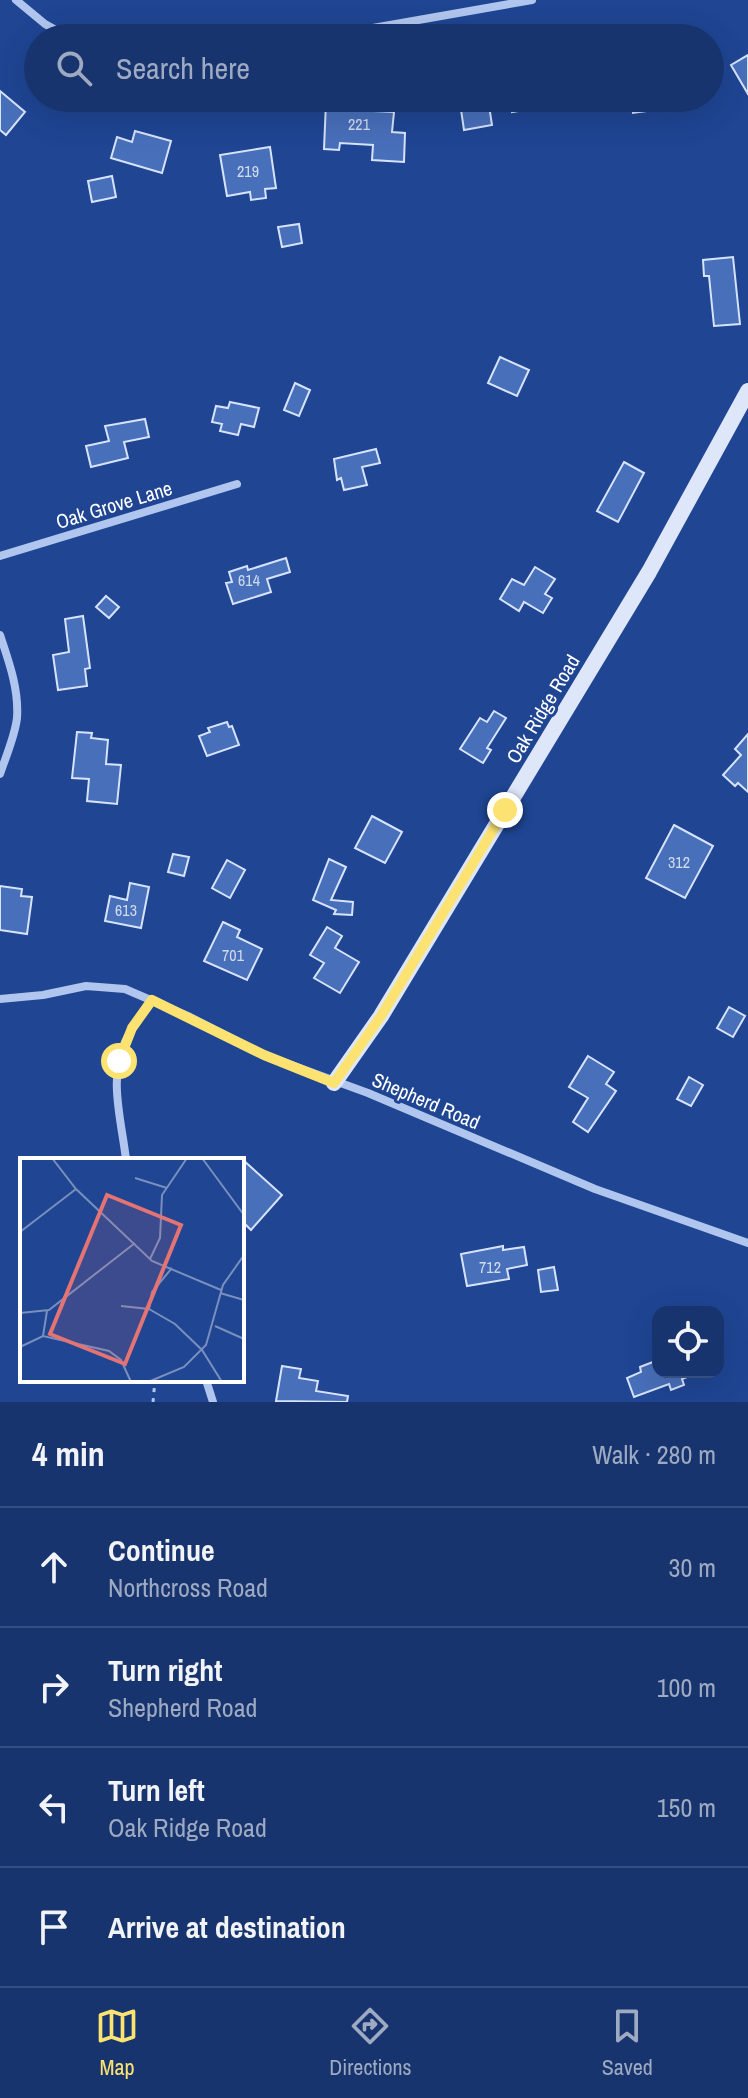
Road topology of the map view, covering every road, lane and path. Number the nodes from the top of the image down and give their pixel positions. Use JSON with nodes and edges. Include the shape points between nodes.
{"nodes":[{"id":1,"x":16,"y":0,"type":"edge"},
{"id":2,"x":532,"y":0,"type":"edge"},
{"id":3,"x":45,"y":24,"type":"edge"},
{"id":4,"x":396,"y":24,"type":"edge"},
{"id":5,"x":748,"y":391,"type":"edge"},
{"id":6,"x":237,"y":484,"type":"dead end"},
{"id":7,"x":0,"y":556,"type":"edge"},
{"id":8,"x":0,"y":635,"type":"edge"},
{"id":9,"x":0,"y":774,"type":"edge"},
{"id":10,"x":0,"y":999,"type":"edge"},
{"id":11,"x":152,"y":1000,"type":"junction"},
{"id":12,"x":334,"y":1083,"type":"junction"},
{"id":13,"x":126,"y":1158,"type":"edge"},
{"id":14,"x":748,"y":1243,"type":"edge"},
{"id":15,"x":155,"y":1382,"type":"edge"},
{"id":16,"x":207,"y":1382,"type":"edge"},
{"id":17,"x":153,"y":1402,"type":"edge"},
{"id":18,"x":213,"y":1402,"type":"edge"}],
"edges":[{"from":1,"to":3,"type":"street"},
{"from":2,"to":4,"type":"street"},
{"from":5,"to":12,"type":"street","name":"Oak Ridge Road","via":[[649,572],[381,1016]]},
{"from":6,"to":7,"type":"street","name":"Oak Grove Lane"},
{"from":8,"to":9,"type":"street","via":[[17,704],[17,721]]},
{"from":10,"to":11,"type":"street","name":"Shepherd Road","via":[[106,986]]},
{"from":11,"to":12,"type":"street","name":"Shepherd Road"},
{"from":11,"to":13,"type":"street","via":[[132,1028],[119,1061]]},
{"from":12,"to":14,"type":"street","name":"Shepherd Road","via":[[595,1189]]},
{"from":15,"to":17,"type":"path"},
{"from":16,"to":18,"type":"street"}]}
